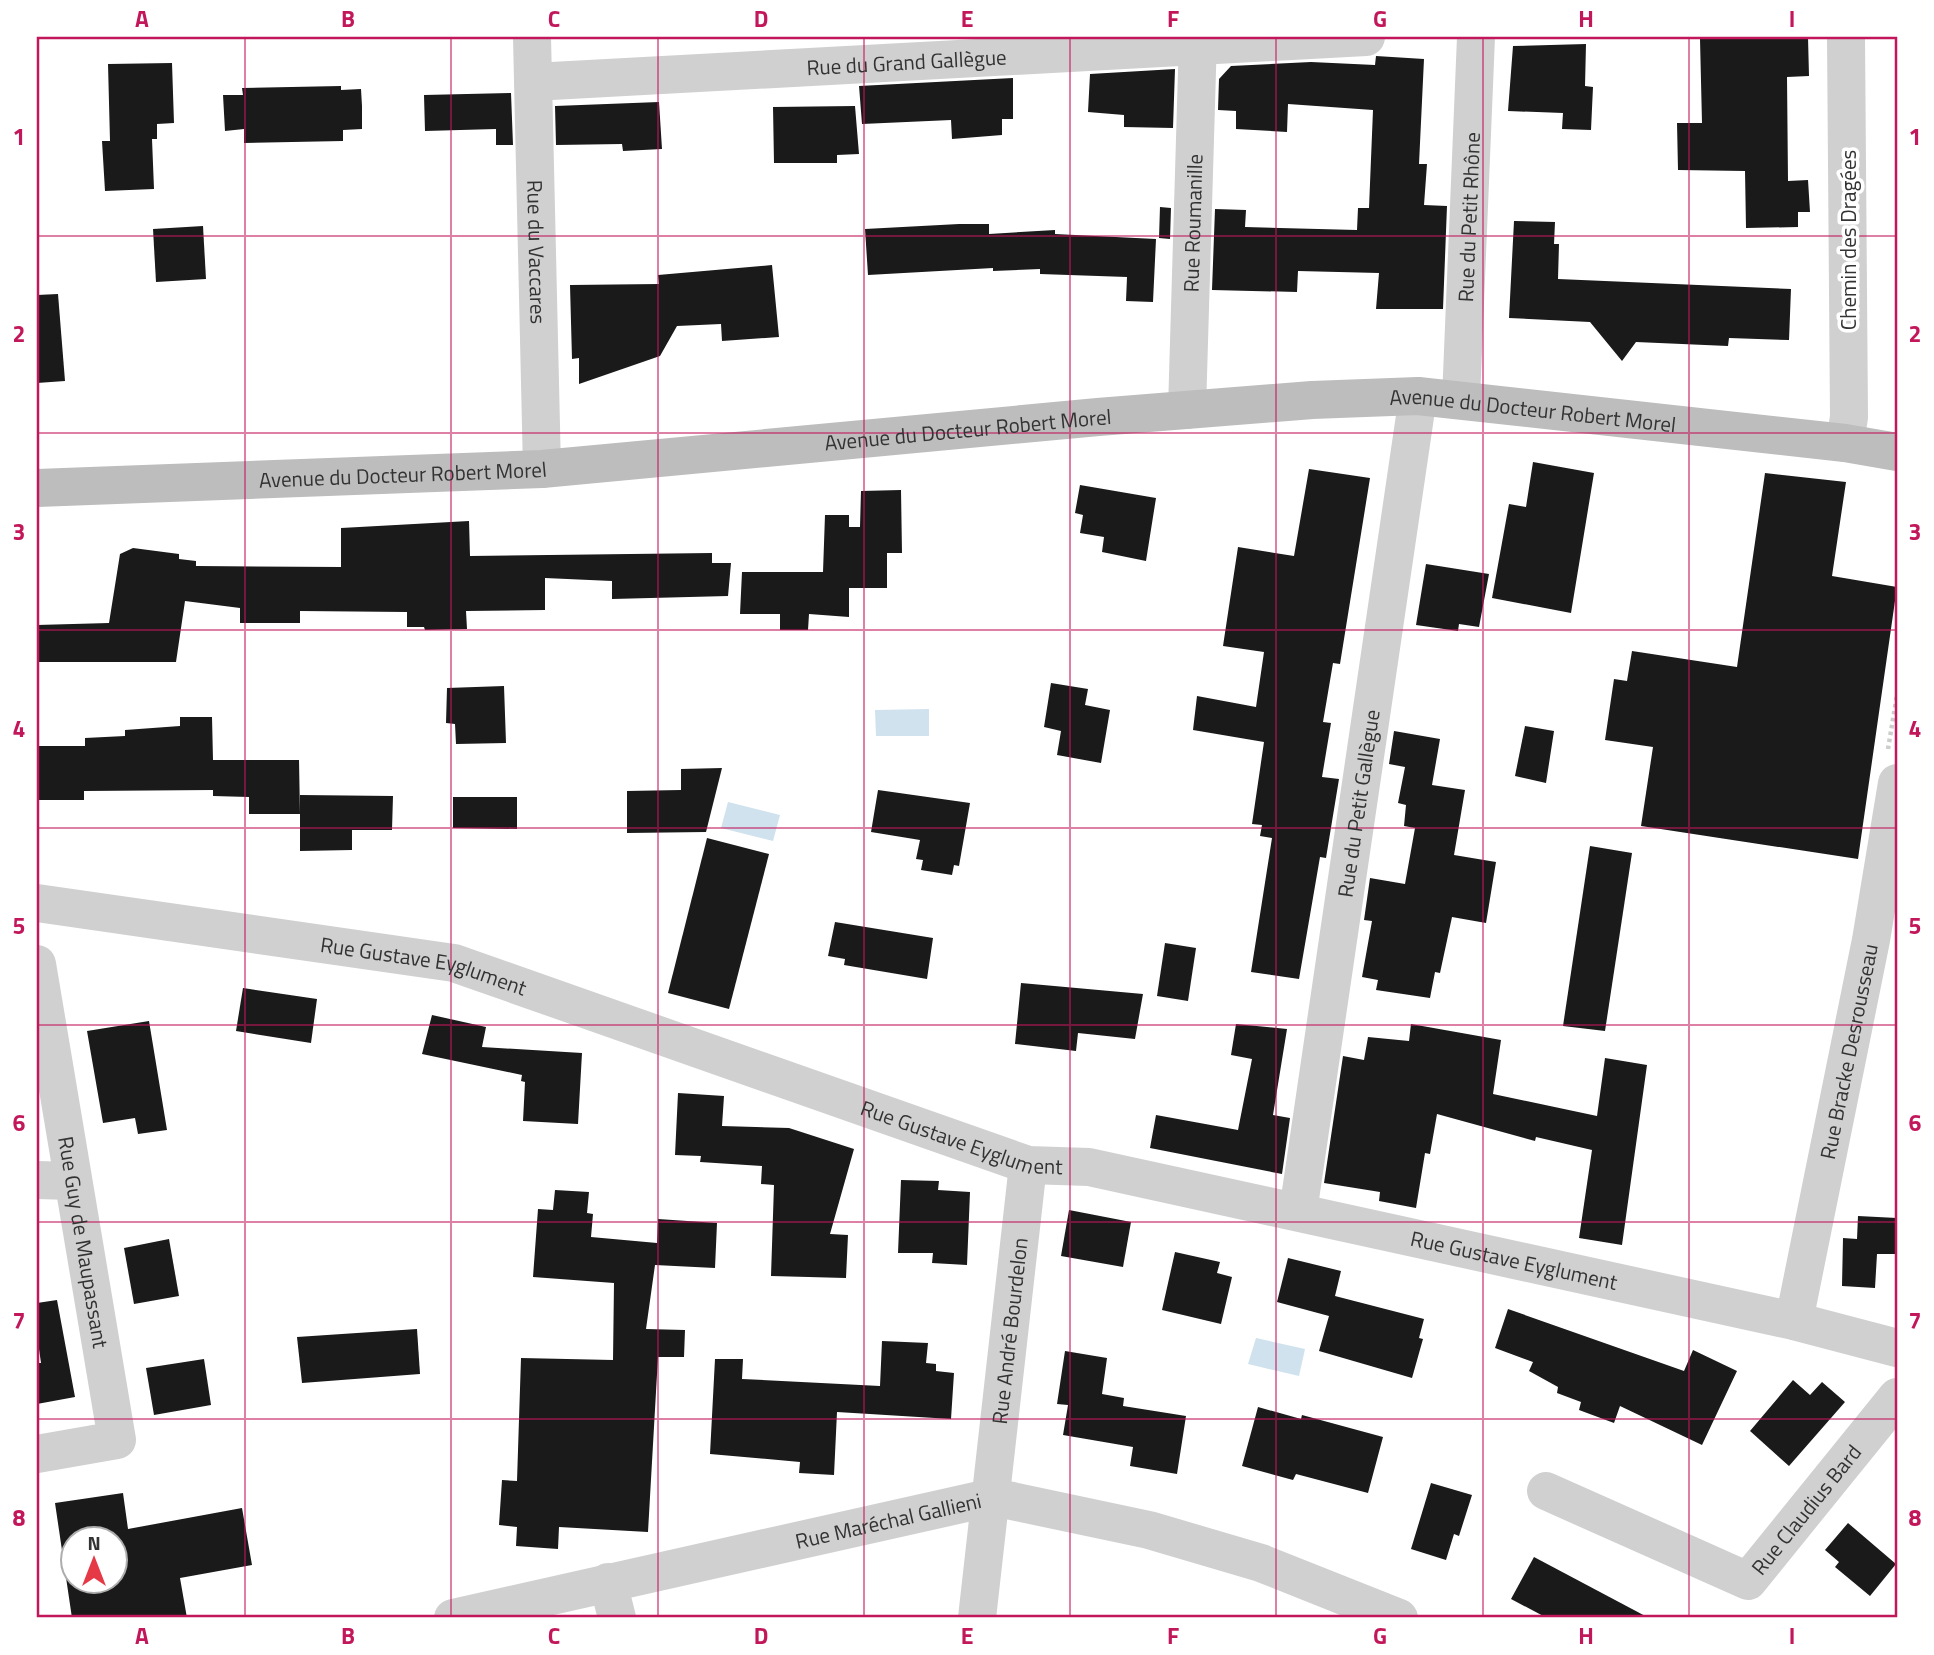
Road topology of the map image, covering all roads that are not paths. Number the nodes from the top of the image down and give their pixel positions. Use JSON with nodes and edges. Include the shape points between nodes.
{"nodes":[{"id":1,"x":531,"y":37,"type":"edge"},
{"id":2,"x":1366,"y":37,"type":"edge"},
{"id":3,"x":1476,"y":37,"type":"edge"},
{"id":4,"x":1846,"y":37,"type":"edge"},
{"id":5,"x":1197,"y":41,"type":"edge"},
{"id":6,"x":533,"y":82,"type":"junction"},
{"id":7,"x":1418,"y":396,"type":"junction"},
{"id":8,"x":1461,"y":399,"type":"junction"},
{"id":9,"x":1187,"y":410,"type":"junction"},
{"id":10,"x":1845,"y":443,"type":"junction"},
{"id":11,"x":1897,"y":452,"type":"edge"},
{"id":12,"x":542,"y":469,"type":"junction"},
{"id":13,"x":37,"y":488,"type":"edge"},
{"id":14,"x":1897,"y":783,"type":"edge"},
{"id":15,"x":37,"y":904,"type":"edge"},
{"id":16,"x":37,"y":964,"type":"edge"},
{"id":17,"x":1028,"y":1165,"type":"junction"},
{"id":18,"x":55,"y":1181,"type":"edge"},
{"id":19,"x":1298,"y":1212,"type":"junction"},
{"id":20,"x":1794,"y":1321,"type":"junction"},
{"id":21,"x":1897,"y":1348,"type":"edge"},
{"id":22,"x":1897,"y":1397,"type":"edge"},
{"id":23,"x":37,"y":1454,"type":"edge"},
{"id":24,"x":1546,"y":1491,"type":"dead end"},
{"id":25,"x":993,"y":1497,"type":"junction"},
{"id":26,"x":608,"y":1582,"type":"junction"},
{"id":27,"x":1380,"y":1615,"type":"edge"},
{"id":28,"x":453,"y":1618,"type":"edge"},
{"id":29,"x":617,"y":1618,"type":"edge"},
{"id":30,"x":977,"y":1618,"type":"edge"}],
"edges":[{"from":1,"to":6,"type":"street","name":"Rue du Vaccares"},
{"from":2,"to":5,"type":"street","name":"Rue du Grand Gallègue"},
{"from":3,"to":8,"type":"street","name":"Rue du Petit Rhône"},
{"from":4,"to":10,"type":"street","name":"Chemin des Dragées","via":[[1849,417]]},
{"from":5,"to":6,"type":"street","name":"Rue du Grand Gallègue"},
{"from":5,"to":9,"type":"street","name":"Rue Roumanille"},
{"from":6,"to":12,"type":"street","name":"Rue du Vaccares"},
{"from":7,"to":8,"type":"street","name":"Avenue du Docteur Robert Morel"},
{"from":7,"to":9,"type":"street","name":"Avenue du Docteur Robert Morel"},
{"from":7,"to":19,"type":"street","name":"Rue du Petit Gallègue"},
{"from":8,"to":10,"type":"street","name":"Avenue du Docteur Robert Morel"},
{"from":9,"to":12,"type":"street","name":"Avenue du Docteur Robert Morel"},
{"from":10,"to":11,"type":"street","name":"Avenue du Docteur Robert Morel"},
{"from":12,"to":13,"type":"street","name":"Avenue du Docteur Robert Morel"},
{"from":14,"to":20,"type":"street","name":"Rue Bracke Desrousseau","via":[[1871,940]]},
{"from":15,"to":17,"type":"street","name":"Rue Gustave Eyglument","via":[[454,963]]},
{"from":16,"to":18,"type":"street","name":"Rue Guy de Maupassant"},
{"from":17,"to":19,"type":"street","name":"Rue Gustave Eyglument","via":[[1089,1167]]},
{"from":17,"to":25,"type":"street","name":"Rue André Bourdelon"},
{"from":18,"to":23,"type":"street","name":"Rue Guy de Maupassant","via":[[117,1440]]},
{"from":19,"to":20,"type":"street","name":"Rue Gustave Eyglument"},
{"from":20,"to":21,"type":"street","name":"Rue Gustave Eyglument"},
{"from":22,"to":24,"type":"street","name":"Rue Claudius Bard","via":[[1748,1581]]},
{"from":25,"to":26,"type":"street","name":"Rue Maréchal Gallieni"},
{"from":25,"to":27,"type":"street","name":"Rue Maréchal Gallieni","via":[[1149,1530],[1249,1559]]},
{"from":25,"to":30,"type":"street","name":"Rue André Bourdelon"},
{"from":26,"to":28,"type":"street","name":"Rue Maréchal Gallieni"},
{"from":26,"to":29,"type":"street"}]}
